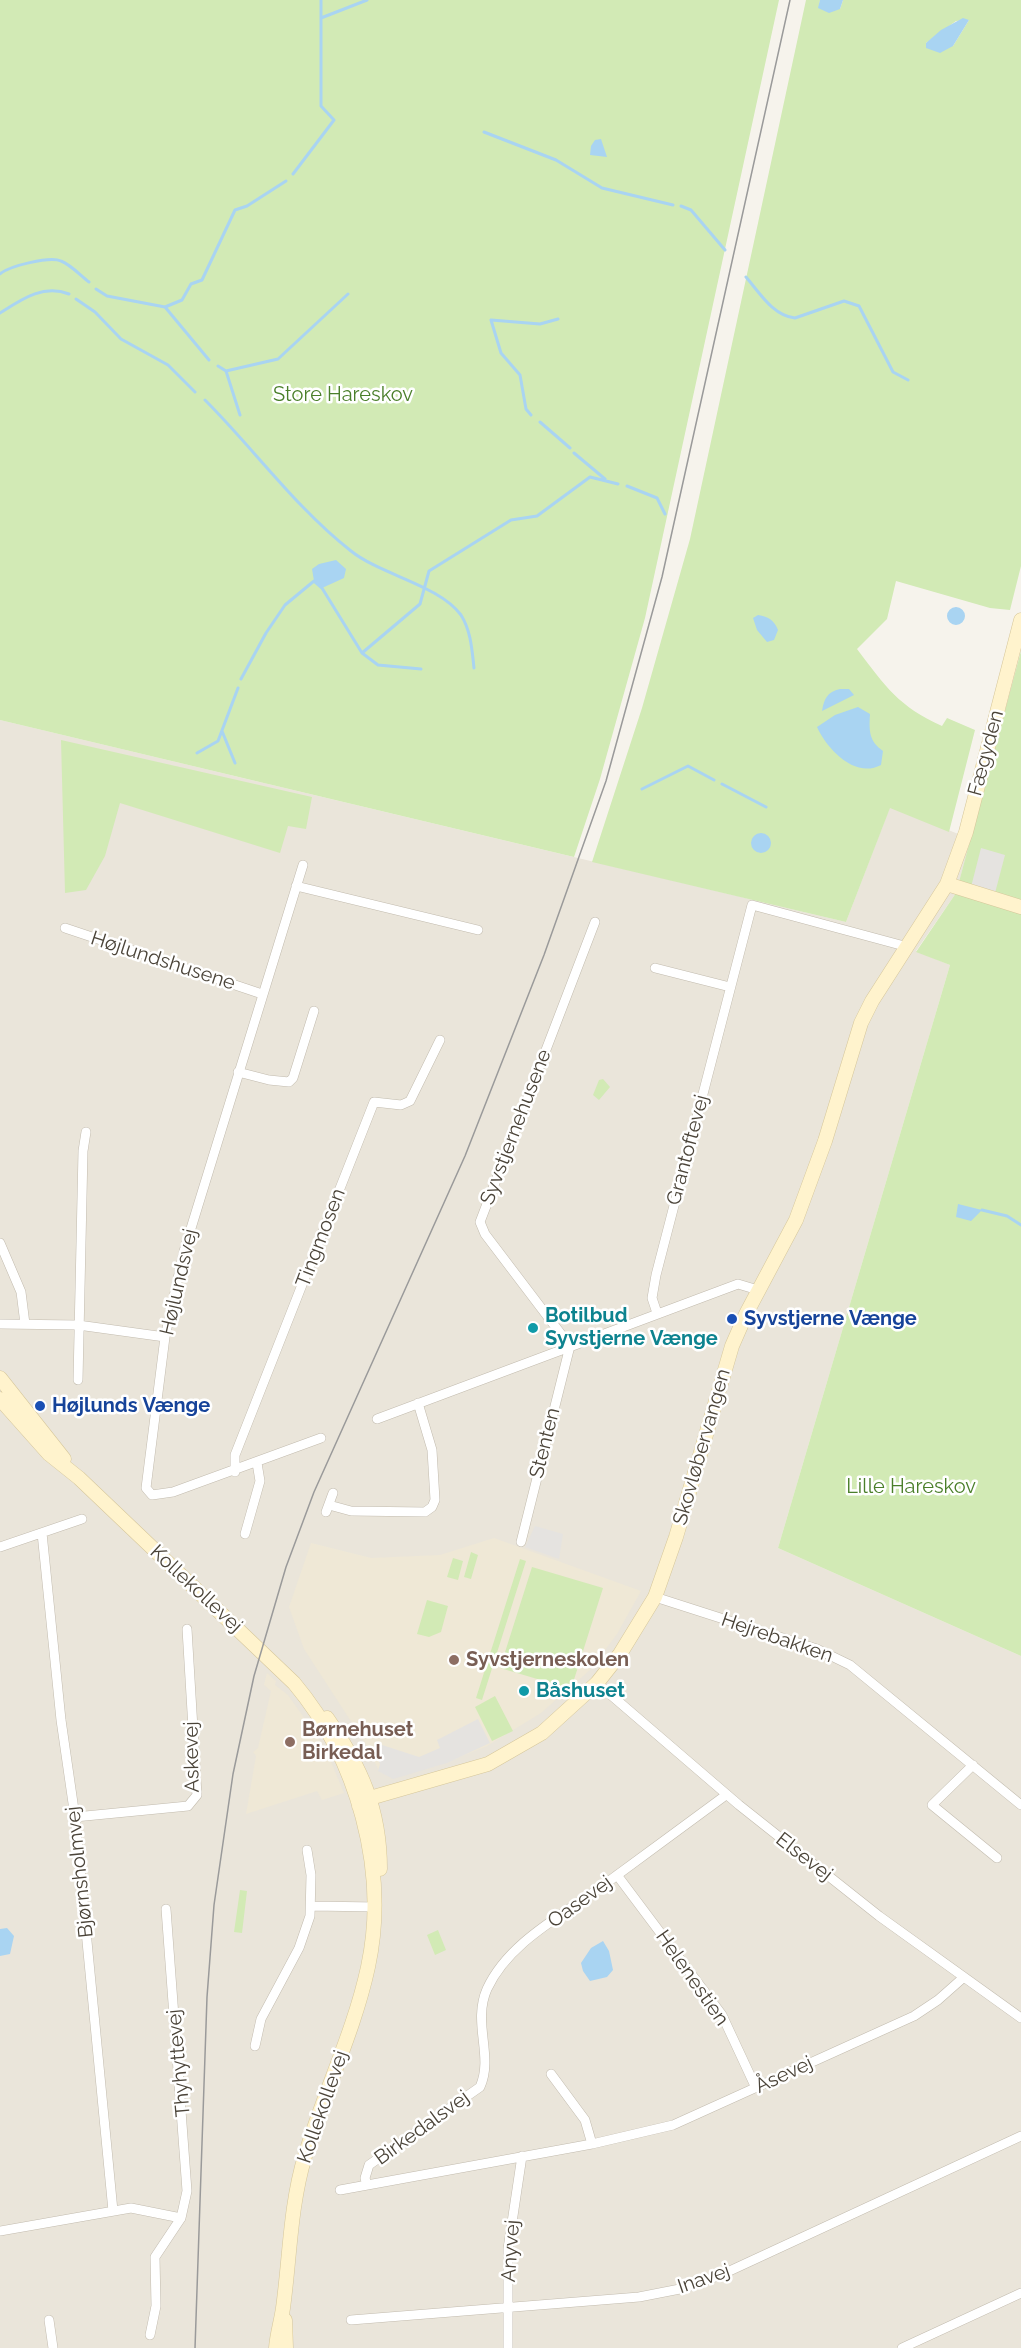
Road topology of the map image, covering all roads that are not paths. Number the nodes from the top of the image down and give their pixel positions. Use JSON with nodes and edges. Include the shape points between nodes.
{"nodes":[{"id":1,"x":1021,"y":620,"type":"edge"},
{"id":2,"x":303,"y":865,"type":"dead end"},
{"id":3,"x":947,"y":884,"type":"junction"},
{"id":4,"x":296,"y":886,"type":"junction"},
{"id":5,"x":1021,"y":908,"type":"edge"},
{"id":6,"x":595,"y":922,"type":"dead end"},
{"id":7,"x":65,"y":928,"type":"dead end"},
{"id":8,"x":478,"y":930,"type":"dead end"},
{"id":9,"x":908,"y":947,"type":"junction"},
{"id":10,"x":655,"y":968,"type":"dead end"},
{"id":11,"x":730,"y":987,"type":"junction"},
{"id":12,"x":262,"y":994,"type":"junction"},
{"id":13,"x":314,"y":1011,"type":"dead end"},
{"id":14,"x":440,"y":1041,"type":"dead end"},
{"id":15,"x":238,"y":1072,"type":"junction"},
{"id":16,"x":87,"y":1132,"type":"dead end"},
{"id":17,"x":0,"y":1242,"type":"edge"},
{"id":18,"x":758,"y":1290,"type":"junction"},
{"id":19,"x":657,"y":1313,"type":"junction"},
{"id":20,"x":0,"y":1324,"type":"edge"},
{"id":21,"x":25,"y":1324,"type":"junction"},
{"id":22,"x":11,"y":1325,"type":"junction"},
{"id":23,"x":78,"y":1325,"type":"junction"},
{"id":24,"x":0,"y":1330,"type":"edge"},
{"id":25,"x":165,"y":1337,"type":"junction"},
{"id":26,"x":570,"y":1346,"type":"junction"},
{"id":27,"x":0,"y":1378,"type":"edge"},
{"id":28,"x":78,"y":1380,"type":"dead end"},
{"id":29,"x":0,"y":1399,"type":"edge"},
{"id":30,"x":418,"y":1403,"type":"junction"},
{"id":31,"x":377,"y":1419,"type":"dead end"},
{"id":32,"x":321,"y":1438,"type":"dead end"},
{"id":33,"x":257,"y":1463,"type":"junction"},
{"id":34,"x":235,"y":1472,"type":"junction"},
{"id":35,"x":79,"y":1478,"type":"junction"},
{"id":36,"x":333,"y":1493,"type":"dead end"},
{"id":37,"x":82,"y":1519,"type":"dead end"},
{"id":38,"x":42,"y":1533,"type":"junction"},
{"id":39,"x":245,"y":1534,"type":"dead end"},
{"id":40,"x":521,"y":1542,"type":"dead end"},
{"id":41,"x":0,"y":1547,"type":"edge"},
{"id":42,"x":655,"y":1597,"type":"junction"},
{"id":43,"x":187,"y":1629,"type":"dead end"},
{"id":44,"x":597,"y":1683,"type":"junction"},
{"id":45,"x":973,"y":1765,"type":"junction"},
{"id":46,"x":726,"y":1795,"type":"junction"},
{"id":47,"x":367,"y":1804,"type":"junction"},
{"id":48,"x":1021,"y":1805,"type":"edge"},
{"id":49,"x":75,"y":1817,"type":"junction"},
{"id":50,"x":307,"y":1850,"type":"dead end"},
{"id":51,"x":997,"y":1857,"type":"dead end"},
{"id":52,"x":617,"y":1875,"type":"junction"},
{"id":53,"x":312,"y":1906,"type":"junction"},
{"id":54,"x":376,"y":1907,"type":"junction"},
{"id":55,"x":166,"y":1909,"type":"dead end"},
{"id":56,"x":964,"y":1977,"type":"junction"},
{"id":57,"x":1021,"y":2018,"type":"edge"},
{"id":58,"x":482,"y":2039,"type":"joint"},
{"id":59,"x":255,"y":2046,"type":"dead end"},
{"id":60,"x":551,"y":2074,"type":"dead end"},
{"id":61,"x":756,"y":2088,"type":"junction"},
{"id":62,"x":1021,"y":2136,"type":"edge"},
{"id":63,"x":592,"y":2144,"type":"junction"},
{"id":64,"x":522,"y":2156,"type":"junction"},
{"id":65,"x":367,"y":2185,"type":"junction"},
{"id":66,"x":340,"y":2190,"type":"dead end"},
{"id":67,"x":113,"y":2211,"type":"junction"},
{"id":68,"x":181,"y":2218,"type":"junction"},
{"id":69,"x":0,"y":2230,"type":"edge"},
{"id":70,"x":1021,"y":2293,"type":"edge"},
{"id":71,"x":507,"y":2307,"type":"junction"},
{"id":72,"x":283,"y":2309,"type":"junction"},
{"id":73,"x":50,"y":2320,"type":"dead end"},
{"id":74,"x":361,"y":2331,"type":"dead end"},
{"id":75,"x":150,"y":2335,"type":"dead end"},
{"id":76,"x":53,"y":2348,"type":"edge"},
{"id":77,"x":276,"y":2348,"type":"edge"},
{"id":78,"x":286,"y":2348,"type":"edge"},
{"id":79,"x":508,"y":2348,"type":"edge"},
{"id":80,"x":902,"y":2348,"type":"edge"}],
"edges":[{"from":1,"to":3,"type":"street","name":"Fægyden","via":[[966,832]]},
{"from":2,"to":4,"type":"street","name":"Højlundsvej"},
{"from":3,"to":5,"type":"street"},
{"from":3,"to":9,"type":"street","name":"Skovløbervangen"},
{"from":4,"to":8,"type":"street"},
{"from":4,"to":12,"type":"street","name":"Højlundsvej"},
{"from":6,"to":26,"type":"street","name":"Syvstjernehusene","via":[[480,1222],[485,1234]]},
{"from":7,"to":12,"type":"street","name":"Højlundshusene"},
{"from":9,"to":11,"type":"street","name":"Grantoftevej","via":[[752,905]]},
{"from":9,"to":18,"type":"street","name":"Skovløbervangen","via":[[861,1023],[796,1220]]},
{"from":10,"to":11,"type":"street"},
{"from":11,"to":19,"type":"street","name":"Grantoftevej","via":[[656,1275],[652,1298]]},
{"from":12,"to":15,"type":"street","name":"Højlundsvej"},
{"from":13,"to":15,"type":"street","via":[[289,1082]]},
{"from":14,"to":34,"type":"street","name":"Tingmosen","via":[[410,1101],[401,1106],[374,1102],[235,1455]]},
{"from":15,"to":25,"type":"street","name":"Højlundsvej","via":[[184,1251]]},
{"from":16,"to":23,"type":"street","via":[[83,1151]]},
{"from":17,"to":21,"type":"street","via":[[21,1292]]},
{"from":18,"to":19,"type":"street","via":[[738,1284]]},
{"from":18,"to":42,"type":"street","name":"Skovløbervangen","via":[[732,1346]]},
{"from":19,"to":26,"type":"street"},
{"from":20,"to":22,"type":"street"},
{"from":21,"to":22,"type":"street"},
{"from":21,"to":23,"type":"street"},
{"from":22,"to":24,"type":"street"},
{"from":23,"to":25,"type":"street"},
{"from":23,"to":28,"type":"street"},
{"from":25,"to":34,"type":"street","name":"Højlundsvej","via":[[147,1493],[173,1492]]},
{"from":26,"to":30,"type":"street"},
{"from":26,"to":40,"type":"street","name":"Stenten"},
{"from":27,"to":35,"type":"street","name":"Kollekollevej"},
{"from":29,"to":35,"type":"street","name":"Kollekollevej","via":[[49,1454]]},
{"from":30,"to":31,"type":"street"},
{"from":30,"to":36,"type":"street","via":[[432,1450],[432,1508],[425,1512],[327,1508]]},
{"from":32,"to":33,"type":"street"},
{"from":33,"to":34,"type":"street"},
{"from":33,"to":39,"type":"street","via":[[260,1481]]},
{"from":35,"to":47,"type":"street","name":"Kollekollevej","via":[[262,1650],[310,1702]]},
{"from":37,"to":38,"type":"street"},
{"from":38,"to":41,"type":"street"},
{"from":38,"to":49,"type":"street","name":"Bjørnsholmvej"},
{"from":42,"to":44,"type":"street","name":"Skovløbervangen"},
{"from":42,"to":45,"type":"street","name":"Hejrebakken","via":[[834,1656],[866,1676]]},
{"from":43,"to":49,"type":"street","name":"Askevej","via":[[197,1795],[194,1802],[188,1806]]},
{"from":44,"to":46,"type":"street","name":"Elsevej"},
{"from":44,"to":47,"type":"street","name":"Skovløbervangen","via":[[517,1749],[438,1785]]},
{"from":45,"to":48,"type":"street","name":"Hejrebakken"},
{"from":45,"to":51,"type":"street","via":[[932,1805]]},
{"from":46,"to":52,"type":"street","name":"Oasevej"},
{"from":46,"to":56,"type":"street","name":"Elsevej","via":[[879,1916]]},
{"from":47,"to":54,"type":"street","name":"Kollekollevej","via":[[380,1862]]},
{"from":49,"to":67,"type":"street","name":"Bjørnsholmvej"},
{"from":50,"to":53,"type":"street"},
{"from":52,"to":58,"type":"street","name":"Oasevej","via":[[520,1946],[502,1964],[486,1992],[481,2013]]},
{"from":52,"to":61,"type":"street","name":"Helenestien","via":[[722,2015]]},
{"from":53,"to":54,"type":"street"},
{"from":53,"to":59,"type":"street","via":[[299,1948],[261,2019]]},
{"from":54,"to":72,"type":"street","name":"Kollekollevej","via":[[363,1990],[298,2183]]},
{"from":55,"to":68,"type":"street","name":"Thyhyttevej","via":[[187,2190]]},
{"from":56,"to":57,"type":"street","name":"Elsevej"},
{"from":56,"to":61,"type":"street","name":"Åsevej","via":[[914,2016]]},
{"from":58,"to":65,"type":"street","name":"Birkedalsvej","via":[[486,2073],[480,2087],[369,2165]]},
{"from":60,"to":63,"type":"street","via":[[585,2120]]},
{"from":61,"to":63,"type":"street","name":"Åsevej","via":[[673,2125]]},
{"from":62,"to":71,"type":"street","name":"Inavej","via":[[685,2288],[639,2297]]},
{"from":63,"to":64,"type":"street","name":"Åsevej"},
{"from":64,"to":65,"type":"street","name":"Åsevej"},
{"from":64,"to":71,"type":"street","name":"Anyvej","via":[[508,2249]]},
{"from":65,"to":66,"type":"street","name":"Åsevej"},
{"from":67,"to":68,"type":"street","via":[[130,2208]]},
{"from":67,"to":69,"type":"street"},
{"from":68,"to":75,"type":"street","via":[[155,2257],[156,2306]]},
{"from":70,"to":80,"type":"street"},
{"from":71,"to":74,"type":"street","name":"Inavej","via":[[355,2320]]},
{"from":71,"to":79,"type":"street","name":"Anyvej"},
{"from":72,"to":77,"type":"street","name":"Kollekollevej"},
{"from":72,"to":78,"type":"street","name":"Kollekollevej"},
{"from":73,"to":76,"type":"street"}]}
